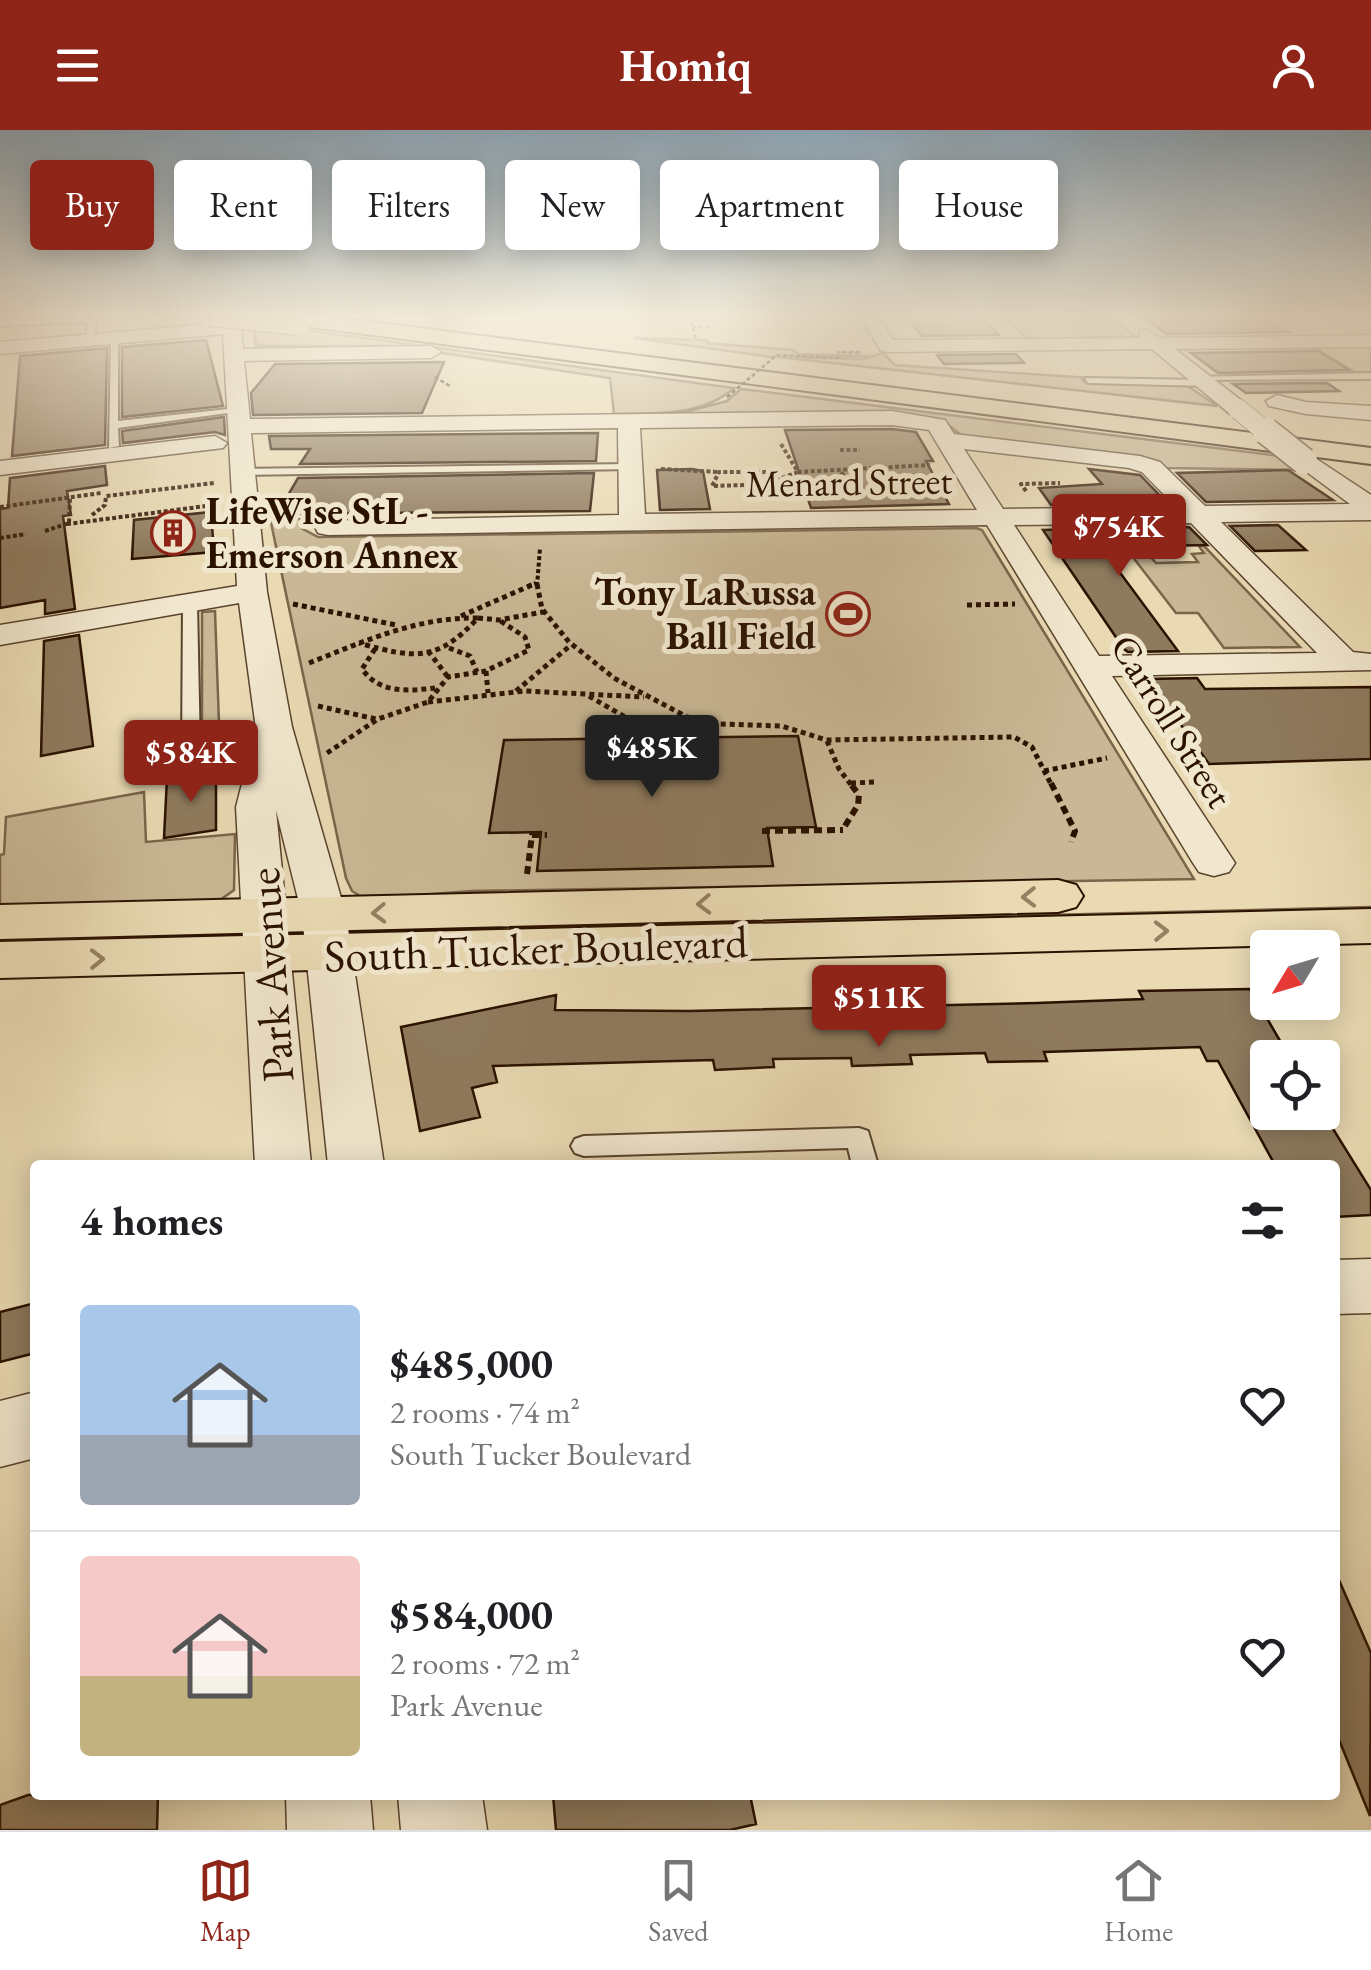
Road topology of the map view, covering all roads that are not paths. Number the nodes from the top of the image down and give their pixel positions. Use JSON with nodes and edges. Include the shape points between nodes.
{"nodes":[{"id":1,"x":114,"y":394,"type":"edge"},
{"id":2,"x":232,"y":394,"type":"edge"},
{"id":3,"x":984,"y":394,"type":"edge"},
{"id":4,"x":1021,"y":394,"type":"edge"},
{"id":5,"x":1221,"y":394,"type":"edge"},
{"id":6,"x":1277,"y":401,"type":"dead end"},
{"id":7,"x":629,"y":422,"type":"junction"},
{"id":8,"x":114,"y":424,"type":"junction"},
{"id":9,"x":230,"y":427,"type":"junction"},
{"id":10,"x":1369,"y":435,"type":"edge"},
{"id":11,"x":938,"y":443,"type":"junction"},
{"id":12,"x":113,"y":446,"type":"dead end"},
{"id":13,"x":0,"y":447,"type":"edge"},
{"id":14,"x":0,"y":456,"type":"edge"},
{"id":15,"x":630,"y":467,"type":"junction"},
{"id":16,"x":0,"y":468,"type":"edge"},
{"id":17,"x":229,"y":477,"type":"junction"},
{"id":18,"x":1371,"y":510,"type":"edge"},
{"id":19,"x":1198,"y":515,"type":"junction"},
{"id":20,"x":994,"y":518,"type":"junction"},
{"id":21,"x":632,"y":522,"type":"junction"},
{"id":22,"x":328,"y":528,"type":"dead end"},
{"id":23,"x":252,"y":592,"type":"junction"},
{"id":24,"x":190,"y":602,"type":"junction"},
{"id":25,"x":0,"y":635,"type":"edge"},
{"id":26,"x":1358,"y":662,"type":"edge"},
{"id":27,"x":1090,"y":666,"type":"junction"},
{"id":28,"x":270,"y":740,"type":"junction"},
{"id":29,"x":1214,"y":863,"type":"dead end"},
{"id":30,"x":1371,"y":891,"type":"edge"},
{"id":31,"x":0,"y":922,"type":"edge"},
{"id":32,"x":1371,"y":926,"type":"edge"},
{"id":33,"x":326,"y":934,"type":"junction"},
{"id":34,"x":268,"y":935,"type":"junction"},
{"id":35,"x":0,"y":960,"type":"edge"},
{"id":36,"x":584,"y":1146,"type":"dead end"},
{"id":37,"x":283,"y":1160,"type":"edge"},
{"id":38,"x":355,"y":1160,"type":"edge"},
{"id":39,"x":864,"y":1160,"type":"edge"},
{"id":40,"x":1371,"y":1286,"type":"edge"},
{"id":41,"x":1340,"y":1287,"type":"edge"},
{"id":42,"x":30,"y":1426,"type":"edge"},
{"id":43,"x":0,"y":1434,"type":"edge"},
{"id":44,"x":328,"y":1800,"type":"edge"},
{"id":45,"x":441,"y":1800,"type":"edge"},
{"id":46,"x":330,"y":1830,"type":"edge"},
{"id":47,"x":444,"y":1830,"type":"edge"}],
"edges":[{"from":1,"to":8,"type":"lane"},
{"from":2,"to":9,"type":"street","name":"Park Avenue"},
{"from":3,"to":10,"type":"main road"},
{"from":4,"to":10,"type":"main road"},
{"from":5,"to":18,"type":"street","bridge":true},
{"from":6,"to":10,"type":"street"},
{"from":7,"to":9,"type":"street"},
{"from":7,"to":11,"type":"street","via":[[892,418]]},
{"from":7,"to":15,"type":"street"},
{"from":8,"to":9,"type":"lane"},
{"from":8,"to":12,"type":"lane"},
{"from":9,"to":16,"type":"street"},
{"from":9,"to":17,"type":"street","name":"Park Avenue"},
{"from":11,"to":19,"type":"street","via":[[1132,461],[1151,467]]},
{"from":11,"to":20,"type":"street","name":"Carroll Street"},
{"from":13,"to":14,"type":"street","via":[[29,447]]},
{"from":15,"to":17,"type":"lane"},
{"from":15,"to":21,"type":"street"},
{"from":17,"to":23,"type":"street","name":"Park Avenue"},
{"from":18,"to":19,"type":"street","name":"Menard Street"},
{"from":19,"to":20,"type":"street","name":"Menard Street"},
{"from":19,"to":26,"type":"street"},
{"from":20,"to":21,"type":"street","name":"Menard Street"},
{"from":20,"to":27,"type":"street","name":"Carroll Street"},
{"from":21,"to":22,"type":"street","name":"Menard Street"},
{"from":23,"to":24,"type":"street"},
{"from":23,"to":28,"type":"street","name":"Park Avenue"},
{"from":24,"to":25,"type":"street"},
{"from":24,"to":28,"type":"lane","via":[[190,754],[211,760]]},
{"from":26,"to":27,"type":"street"},
{"from":27,"to":29,"type":"street","name":"Carroll Street"},
{"from":28,"to":33,"type":"street","name":"Park Avenue"},
{"from":28,"to":34,"type":"street","name":"Park Avenue","via":[[256,807]]},
{"from":30,"to":33,"type":"main road","name":"South Tucker Boulevard","one_way":true},
{"from":31,"to":34,"type":"main road","name":"South Tucker Boulevard"},
{"from":33,"to":32,"type":"main road","name":"South Tucker Boulevard","one_way":true},
{"from":33,"to":34,"type":"main road","name":"South Tucker Boulevard"},
{"from":33,"to":38,"type":"street","name":"Park Avenue"},
{"from":35,"to":34,"type":"main road","name":"South Tucker Boulevard","one_way":true},
{"from":34,"to":37,"type":"street","name":"Park Avenue"},
{"from":36,"to":39,"type":"lane","via":[[859,1138]]},
{"from":40,"to":41,"type":"street"},
{"from":42,"to":43,"type":"street"},
{"from":44,"to":46,"type":"street"},
{"from":45,"to":47,"type":"street"}]}
